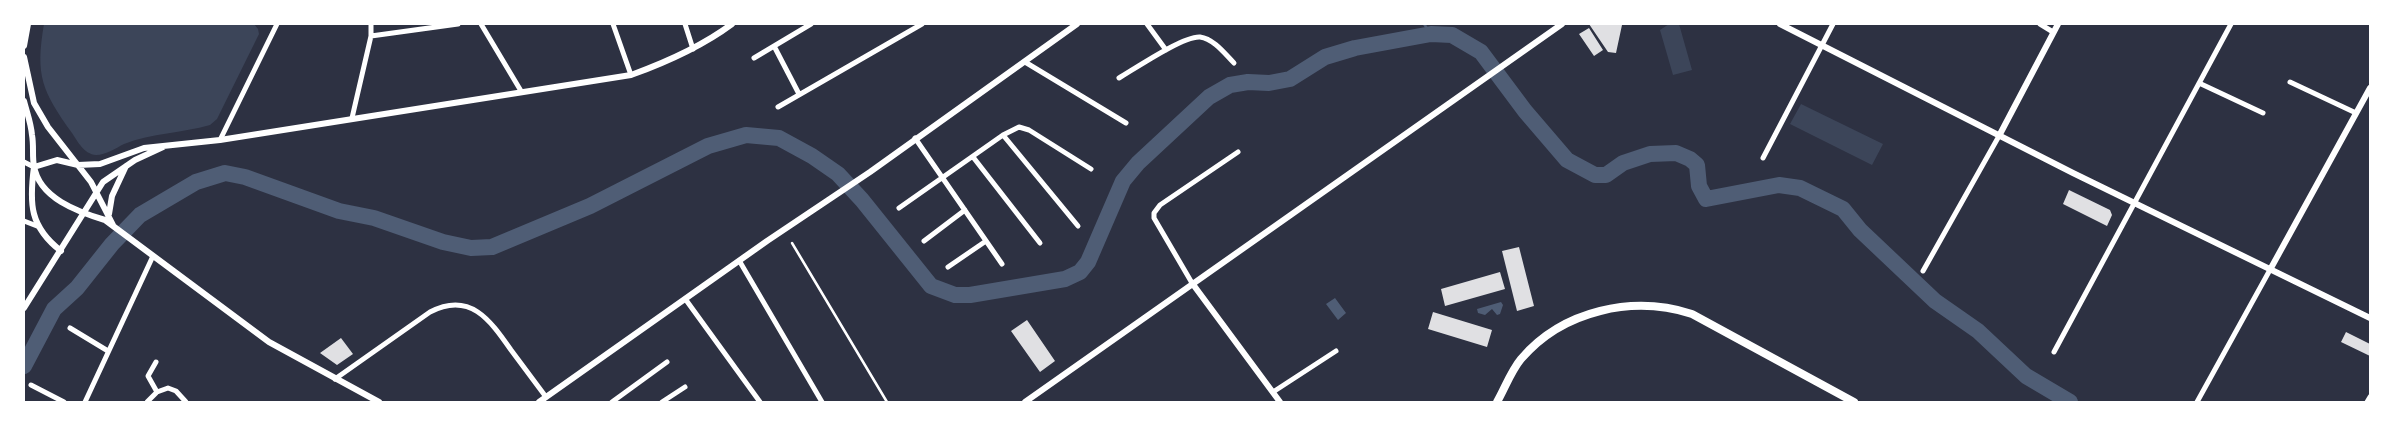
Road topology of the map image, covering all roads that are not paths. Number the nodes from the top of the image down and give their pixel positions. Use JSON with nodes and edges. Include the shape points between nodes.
{"nodes":[{"id":1,"x":28,"y":24,"type":"edge"},
{"id":2,"x":277,"y":24,"type":"edge"},
{"id":3,"x":371,"y":24,"type":"edge"},
{"id":4,"x":458,"y":24,"type":"edge"},
{"id":5,"x":481,"y":24,"type":"edge"},
{"id":6,"x":613,"y":24,"type":"edge"},
{"id":7,"x":685,"y":24,"type":"edge"},
{"id":8,"x":732,"y":24,"type":"edge"},
{"id":9,"x":811,"y":24,"type":"edge"},
{"id":10,"x":921,"y":24,"type":"edge"},
{"id":11,"x":1077,"y":24,"type":"edge"},
{"id":12,"x":1147,"y":24,"type":"edge"},
{"id":13,"x":1562,"y":24,"type":"edge"},
{"id":14,"x":1780,"y":24,"type":"edge"},
{"id":15,"x":1833,"y":24,"type":"edge"},
{"id":16,"x":2040,"y":24,"type":"edge"},
{"id":17,"x":2058,"y":24,"type":"edge"},
{"id":18,"x":2231,"y":24,"type":"edge"},
{"id":19,"x":1068,"y":26,"type":"edge"},
{"id":20,"x":2053,"y":32,"type":"junction"},
{"id":21,"x":372,"y":36,"type":"junction"},
{"id":22,"x":1822,"y":44,"type":"junction"},
{"id":23,"x":24,"y":46,"type":"edge"},
{"id":24,"x":774,"y":46,"type":"junction"},
{"id":25,"x":693,"y":49,"type":"junction"},
{"id":26,"x":1166,"y":50,"type":"junction"},
{"id":27,"x":24,"y":57,"type":"edge"},
{"id":28,"x":754,"y":58,"type":"dead end"},
{"id":29,"x":1025,"y":62,"type":"junction"},
{"id":30,"x":1234,"y":63,"type":"dead end"},
{"id":31,"x":631,"y":75,"type":"junction"},
{"id":32,"x":1120,"y":78,"type":"dead end"},
{"id":33,"x":2290,"y":82,"type":"dead end"},
{"id":34,"x":2199,"y":83,"type":"junction"},
{"id":35,"x":2370,"y":88,"type":"edge"},
{"id":36,"x":521,"y":91,"type":"junction"},
{"id":37,"x":799,"y":94,"type":"junction"},
{"id":38,"x":24,"y":101,"type":"edge"},
{"id":39,"x":778,"y":107,"type":"dead end"},
{"id":40,"x":2263,"y":113,"type":"dead end"},
{"id":41,"x":2356,"y":113,"type":"junction"},
{"id":42,"x":352,"y":118,"type":"junction"},
{"id":43,"x":1126,"y":123,"type":"dead end"},
{"id":44,"x":1003,"y":136,"type":"junction"},
{"id":45,"x":1998,"y":136,"type":"junction"},
{"id":46,"x":915,"y":138,"type":"junction"},
{"id":47,"x":220,"y":140,"type":"junction"},
{"id":48,"x":164,"y":147,"type":"junction"},
{"id":49,"x":1238,"y":152,"type":"dead end"},
{"id":50,"x":973,"y":157,"type":"junction"},
{"id":51,"x":1762,"y":158,"type":"dead end"},
{"id":52,"x":24,"y":162,"type":"edge"},
{"id":53,"x":78,"y":165,"type":"junction"},
{"id":54,"x":126,"y":165,"type":"junction"},
{"id":55,"x":34,"y":167,"type":"junction"},
{"id":56,"x":1091,"y":168,"type":"dead end"},
{"id":57,"x":942,"y":178,"type":"junction"},
{"id":58,"x":95,"y":192,"type":"junction"},
{"id":59,"x":2134,"y":203,"type":"junction"},
{"id":60,"x":899,"y":208,"type":"dead end"},
{"id":61,"x":965,"y":210,"type":"junction"},
{"id":62,"x":84,"y":214,"type":"junction"},
{"id":63,"x":109,"y":214,"type":"junction"},
{"id":64,"x":24,"y":222,"type":"edge"},
{"id":65,"x":37,"y":226,"type":"junction"},
{"id":66,"x":113,"y":226,"type":"junction"},
{"id":67,"x":1078,"y":226,"type":"dead end"},
{"id":68,"x":924,"y":241,"type":"dead end"},
{"id":69,"x":986,"y":241,"type":"junction"},
{"id":70,"x":792,"y":243,"type":"dead end"},
{"id":71,"x":1040,"y":243,"type":"dead end"},
{"id":72,"x":61,"y":252,"type":"junction"},
{"id":73,"x":153,"y":256,"type":"junction"},
{"id":74,"x":740,"y":262,"type":"junction"},
{"id":75,"x":1002,"y":264,"type":"dead end"},
{"id":76,"x":948,"y":267,"type":"dead end"},
{"id":77,"x":2270,"y":268,"type":"junction"},
{"id":78,"x":1923,"y":271,"type":"dead end"},
{"id":79,"x":1192,"y":282,"type":"junction"},
{"id":80,"x":686,"y":300,"type":"junction"},
{"id":81,"x":24,"y":308,"type":"edge"},
{"id":82,"x":2370,"y":318,"type":"edge"},
{"id":83,"x":70,"y":328,"type":"dead end"},
{"id":84,"x":108,"y":351,"type":"junction"},
{"id":85,"x":1336,"y":351,"type":"dead end"},
{"id":86,"x":2054,"y":352,"type":"dead end"},
{"id":87,"x":156,"y":362,"type":"dead end"},
{"id":88,"x":667,"y":362,"type":"dead end"},
{"id":89,"x":334,"y":380,"type":"junction"},
{"id":90,"x":31,"y":385,"type":"dead end"},
{"id":91,"x":685,"y":387,"type":"dead end"},
{"id":92,"x":157,"y":392,"type":"junction"},
{"id":93,"x":1273,"y":392,"type":"junction"},
{"id":94,"x":546,"y":397,"type":"junction"},
{"id":95,"x":2370,"y":397,"type":"edge"},
{"id":96,"x":64,"y":402,"type":"edge"},
{"id":97,"x":85,"y":402,"type":"edge"},
{"id":98,"x":147,"y":402,"type":"edge"},
{"id":99,"x":186,"y":402,"type":"edge"},
{"id":100,"x":378,"y":402,"type":"edge"},
{"id":101,"x":539,"y":402,"type":"edge"},
{"id":102,"x":615,"y":402,"type":"edge"},
{"id":103,"x":662,"y":402,"type":"edge"},
{"id":104,"x":760,"y":402,"type":"edge"},
{"id":105,"x":822,"y":402,"type":"edge"},
{"id":106,"x":887,"y":402,"type":"edge"},
{"id":107,"x":1024,"y":402,"type":"edge"},
{"id":108,"x":1280,"y":402,"type":"edge"},
{"id":109,"x":1497,"y":402,"type":"edge"},
{"id":110,"x":1854,"y":402,"type":"edge"},
{"id":111,"x":2197,"y":402,"type":"edge"},
{"id":112,"x":2367,"y":402,"type":"edge"}],
"edges":[{"from":1,"to":23,"type":"street"},
{"from":2,"to":47,"type":"street"},
{"from":3,"to":21,"type":"street"},
{"from":4,"to":21,"type":"street"},
{"from":5,"to":36,"type":"street"},
{"from":6,"to":31,"type":"street"},
{"from":7,"to":25,"type":"street"},
{"from":8,"to":25,"type":"street"},
{"from":9,"to":24,"type":"street"},
{"from":10,"to":37,"type":"street"},
{"from":11,"to":19,"type":"street"},
{"from":12,"to":26,"type":"street"},
{"from":13,"to":79,"type":"street"},
{"from":14,"to":22,"type":"street"},
{"from":15,"to":22,"type":"street"},
{"from":16,"to":20,"type":"street"},
{"from":17,"to":20,"type":"street"},
{"from":18,"to":34,"type":"street"},
{"from":19,"to":29,"type":"street"},
{"from":20,"to":45,"type":"street"},
{"from":21,"to":42,"type":"street"},
{"from":22,"to":45,"type":"street"},
{"from":22,"to":51,"type":"street"},
{"from":24,"to":28,"type":"street"},
{"from":24,"to":37,"type":"street"},
{"from":25,"to":31,"type":"street"},
{"from":26,"to":30,"type":"street","via":[[1200,37],[1209,40]]},
{"from":26,"to":32,"type":"street"},
{"from":27,"to":53,"type":"street","via":[[34,103]]},
{"from":29,"to":43,"type":"street"},
{"from":29,"to":46,"type":"street"},
{"from":31,"to":36,"type":"street"},
{"from":33,"to":41,"type":"street"},
{"from":34,"to":40,"type":"street"},
{"from":34,"to":59,"type":"street"},
{"from":35,"to":41,"type":"street"},
{"from":36,"to":42,"type":"street"},
{"from":37,"to":39,"type":"street"},
{"from":38,"to":55,"type":"street","via":[[33,137]]},
{"from":41,"to":77,"type":"street"},
{"from":42,"to":47,"type":"street"},
{"from":44,"to":50,"type":"street"},
{"from":44,"to":56,"type":"street","via":[[1019,127],[1029,130]]},
{"from":44,"to":67,"type":"street"},
{"from":45,"to":59,"type":"street"},
{"from":45,"to":78,"type":"street"},
{"from":46,"to":57,"type":"street"},
{"from":46,"to":74,"type":"street"},
{"from":47,"to":48,"type":"street"},
{"from":48,"to":53,"type":"street","via":[[144,148],[100,164]]},
{"from":48,"to":54,"type":"street"},
{"from":49,"to":79,"type":"street","via":[[1160,205],[1154,213]]},
{"from":50,"to":57,"type":"street"},
{"from":50,"to":71,"type":"street"},
{"from":52,"to":55,"type":"street"},
{"from":53,"to":55,"type":"street","via":[[58,160]]},
{"from":53,"to":58,"type":"street"},
{"from":54,"to":58,"type":"street"},
{"from":54,"to":63,"type":"street","via":[[112,196]]},
{"from":55,"to":62,"type":"street","via":[[46,190]]},
{"from":55,"to":65,"type":"street","via":[[31,200]]},
{"from":57,"to":60,"type":"street"},
{"from":57,"to":61,"type":"street"},
{"from":58,"to":62,"type":"street"},
{"from":58,"to":63,"type":"street"},
{"from":59,"to":77,"type":"street"},
{"from":59,"to":86,"type":"street"},
{"from":61,"to":68,"type":"street"},
{"from":61,"to":69,"type":"street"},
{"from":62,"to":66,"type":"street"},
{"from":62,"to":72,"type":"street"},
{"from":63,"to":66,"type":"street"},
{"from":64,"to":65,"type":"street"},
{"from":65,"to":72,"type":"street"},
{"from":66,"to":73,"type":"street"},
{"from":69,"to":75,"type":"street"},
{"from":69,"to":76,"type":"street"},
{"from":70,"to":106,"type":"lane"},
{"from":72,"to":81,"type":"street"},
{"from":73,"to":84,"type":"street"},
{"from":73,"to":89,"type":"street","via":[[248,328]]},
{"from":74,"to":80,"type":"street"},
{"from":74,"to":105,"type":"street"},
{"from":77,"to":82,"type":"street"},
{"from":77,"to":111,"type":"street"},
{"from":79,"to":93,"type":"street"},
{"from":79,"to":107,"type":"street"},
{"from":80,"to":94,"type":"street"},
{"from":80,"to":104,"type":"street"},
{"from":83,"to":84,"type":"street"},
{"from":84,"to":97,"type":"street"},
{"from":85,"to":93,"type":"street"},
{"from":87,"to":92,"type":"street","via":[[148,376]]},
{"from":88,"to":102,"type":"street"},
{"from":89,"to":94,"type":"street","via":[[430,312],[441,306],[454,305],[469,307],[491,322]]},
{"from":89,"to":100,"type":"street"},
{"from":90,"to":96,"type":"street"},
{"from":91,"to":103,"type":"street"},
{"from":92,"to":98,"type":"street"},
{"from":92,"to":99,"type":"street","via":[[171,388]]},
{"from":93,"to":108,"type":"street"},
{"from":94,"to":101,"type":"street"},
{"from":95,"to":112,"type":"street"},
{"from":109,"to":110,"type":"main road","via":[[1519,361],[1550,334],[1576,318],[1636,305],[1692,314]]}]}
